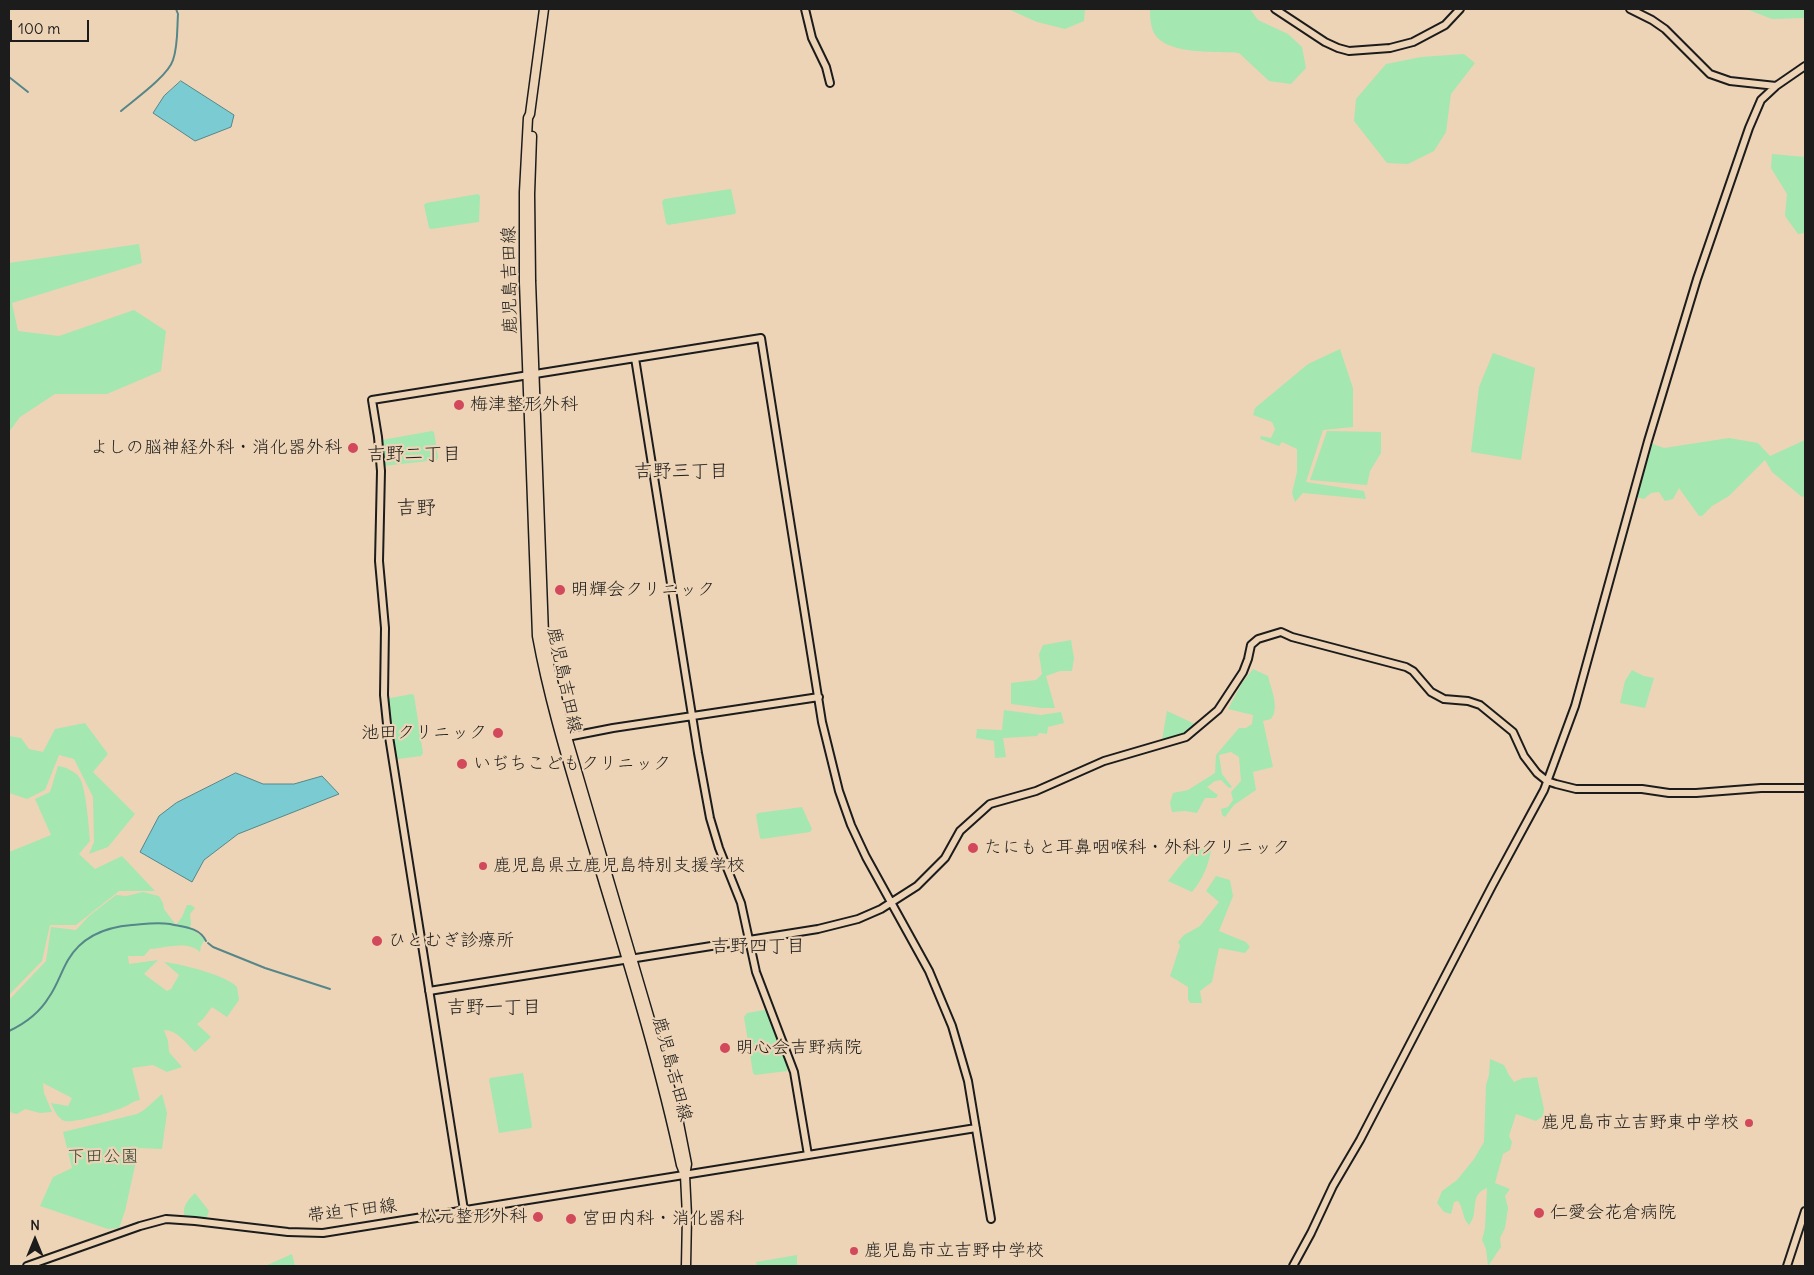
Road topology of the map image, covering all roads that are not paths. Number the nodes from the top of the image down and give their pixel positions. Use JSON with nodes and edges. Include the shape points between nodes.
{"nodes":[{"id":1,"x":544,"y":9,"type":"edge"},
{"id":2,"x":805,"y":9,"type":"edge"},
{"id":3,"x":1275,"y":9,"type":"edge"},
{"id":4,"x":1460,"y":9,"type":"edge"},
{"id":5,"x":1630,"y":9,"type":"edge"},
{"id":6,"x":1805,"y":66,"type":"edge"},
{"id":7,"x":830,"y":83,"type":"dead end"},
{"id":8,"x":1776,"y":86,"type":"junction"},
{"id":9,"x":635,"y":358,"type":"junction"},
{"id":10,"x":531,"y":375,"type":"junction"},
{"id":11,"x":819,"y":697,"type":"junction"},
{"id":12,"x":692,"y":717,"type":"junction"},
{"id":13,"x":567,"y":737,"type":"junction"},
{"id":14,"x":1547,"y":781,"type":"junction"},
{"id":15,"x":1805,"y":788,"type":"edge"},
{"id":16,"x":891,"y":904,"type":"junction"},
{"id":17,"x":748,"y":939,"type":"junction"},
{"id":18,"x":629,"y":959,"type":"junction"},
{"id":19,"x":429,"y":990,"type":"junction"},
{"id":20,"x":976,"y":1128,"type":"junction"},
{"id":21,"x":808,"y":1155,"type":"junction"},
{"id":22,"x":686,"y":1175,"type":"junction"},
{"id":23,"x":464,"y":1210,"type":"junction"},
{"id":24,"x":1805,"y":1211,"type":"edge"},
{"id":25,"x":991,"y":1219,"type":"dead end"},
{"id":26,"x":27,"y":1266,"type":"edge"},
{"id":27,"x":686,"y":1266,"type":"edge"},
{"id":28,"x":1293,"y":1266,"type":"edge"},
{"id":29,"x":1787,"y":1266,"type":"edge"}],
"edges":[{"from":1,"to":10,"type":"main road","name":"鹿児島吉田線","via":[[528,118],[524,192],[524,282]]},
{"from":2,"to":7,"type":"street","via":[[812,38]]},
{"from":3,"to":4,"type":"street","via":[[1325,42],[1349,50],[1390,48],[1413,42],[1445,25]]},
{"from":5,"to":8,"type":"street","via":[[1665,29],[1710,74],[1730,81]]},
{"from":6,"to":8,"type":"street"},
{"from":8,"to":14,"type":"street","via":[[1756,108],[1696,279],[1575,706]]},
{"from":9,"to":10,"type":"street"},
{"from":9,"to":11,"type":"street","via":[[761,338]]},
{"from":9,"to":12,"type":"street"},
{"from":10,"to":13,"type":"main road","name":"鹿児島吉田線","via":[[544,635]]},
{"from":10,"to":18,"type":"main road","name":"鹿児島吉田線","via":[[537,636],[560,738]]},
{"from":10,"to":19,"type":"street","via":[[372,400],[381,470],[378,532],[385,628],[384,695]]},
{"from":11,"to":12,"type":"street"},
{"from":11,"to":16,"type":"street","via":[[839,791],[851,825]]},
{"from":12,"to":13,"type":"street"},
{"from":12,"to":17,"type":"street","via":[[710,818],[741,903]]},
{"from":13,"to":18,"type":"main road","name":"鹿児島吉田線"},
{"from":14,"to":15,"type":"street","via":[[1576,789],[1669,793]]},
{"from":14,"to":16,"type":"street","via":[[1524,756],[1513,732],[1480,706],[1468,701],[1444,699],[1431,692],[1406,667],[1292,638],[1281,632],[1269,634],[1251,645],[1243,672],[1218,710],[1186,737],[1104,761],[1036,792],[990,804],[960,831],[945,858],[933,871],[918,886]]},
{"from":14,"to":28,"type":"street"},
{"from":16,"to":17,"type":"street","via":[[858,919],[832,926]]},
{"from":16,"to":20,"type":"street","via":[[929,971],[952,1026],[968,1081]]},
{"from":17,"to":18,"type":"street"},
{"from":17,"to":21,"type":"street","via":[[756,972],[794,1072]]},
{"from":18,"to":19,"type":"street"},
{"from":18,"to":22,"type":"main road","name":"鹿児島吉田線"},
{"from":19,"to":23,"type":"street"},
{"from":20,"to":21,"type":"street","name":"帯迫下田線"},
{"from":20,"to":25,"type":"street"},
{"from":21,"to":22,"type":"street","name":"帯迫下田線"},
{"from":22,"to":23,"type":"street","name":"帯迫下田線"},
{"from":22,"to":27,"type":"main road","name":"鹿児島吉田線"},
{"from":23,"to":26,"type":"street","name":"帯迫下田線","via":[[323,1233],[166,1219]]},
{"from":24,"to":29,"type":"street"}]}
